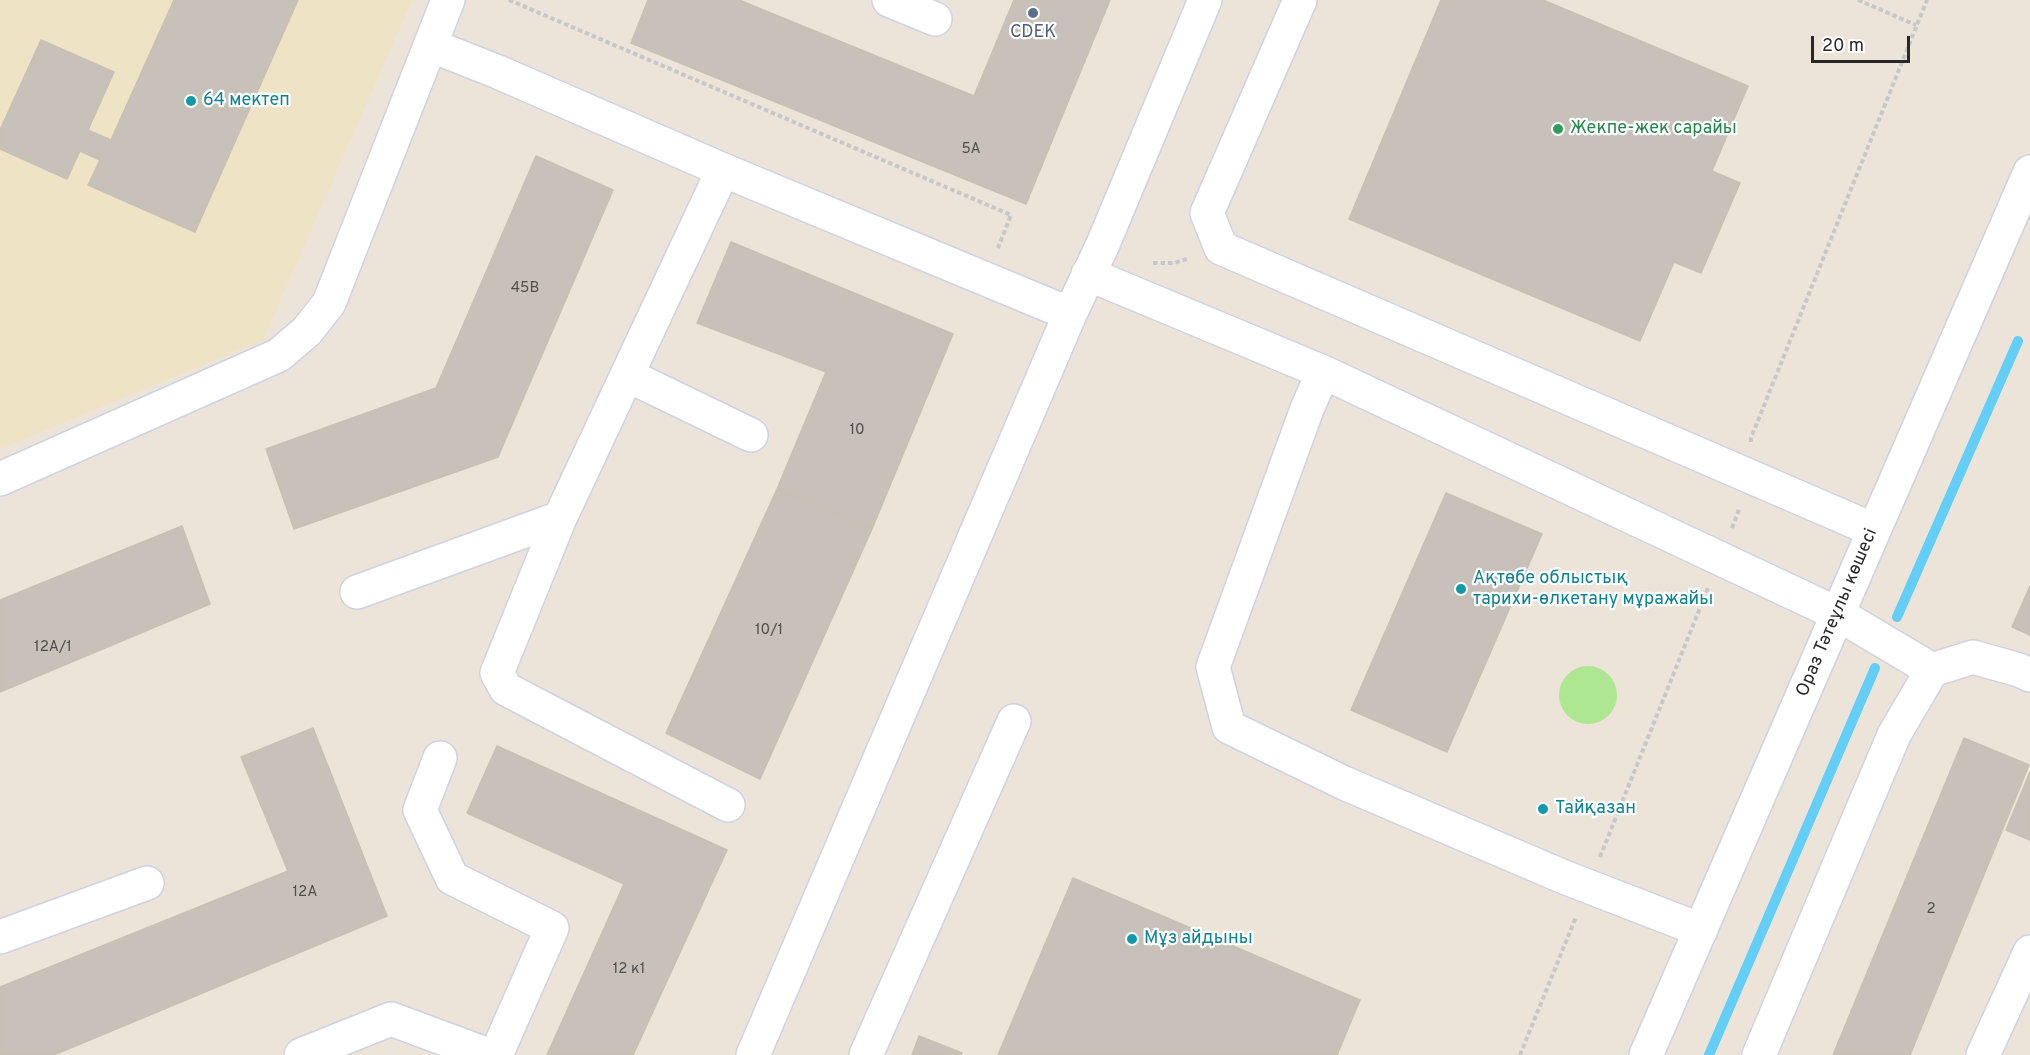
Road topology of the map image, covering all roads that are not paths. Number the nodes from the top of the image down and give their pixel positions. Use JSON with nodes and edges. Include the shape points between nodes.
{"nodes":[{"id":1,"x":448,"y":0,"type":"edge"},
{"id":2,"x":889,"y":0,"type":"edge"},
{"id":3,"x":1205,"y":0,"type":"edge"},
{"id":4,"x":1300,"y":0,"type":"edge"},
{"id":5,"x":935,"y":20,"type":"dead end"},
{"id":6,"x":430,"y":45,"type":"junction"},
{"id":7,"x":723,"y":170,"type":"junction"},
{"id":8,"x":2030,"y":172,"type":"edge"},
{"id":9,"x":1088,"y":274,"type":"junction"},
{"id":10,"x":1070,"y":314,"type":"junction"},
{"id":11,"x":1323,"y":372,"type":"junction"},
{"id":12,"x":627,"y":375,"type":"junction"},
{"id":13,"x":751,"y":435,"type":"dead end"},
{"id":14,"x":0,"y":478,"type":"edge"},
{"id":15,"x":560,"y":518,"type":"junction"},
{"id":16,"x":1874,"y":530,"type":"junction"},
{"id":17,"x":357,"y":592,"type":"dead end"},
{"id":18,"x":1838,"y":614,"type":"junction"},
{"id":19,"x":1932,"y":670,"type":"junction"},
{"id":20,"x":2030,"y":675,"type":"edge"},
{"id":21,"x":1014,"y":722,"type":"dead end"},
{"id":22,"x":440,"y":758,"type":"dead end"},
{"id":23,"x":728,"y":806,"type":"dead end"},
{"id":24,"x":147,"y":883,"type":"dead end"},
{"id":25,"x":1701,"y":930,"type":"junction"},
{"id":26,"x":0,"y":937,"type":"edge"},
{"id":27,"x":2030,"y":952,"type":"edge"},
{"id":28,"x":301,"y":1055,"type":"edge"},
{"id":29,"x":488,"y":1055,"type":"edge"},
{"id":30,"x":496,"y":1055,"type":"edge"},
{"id":31,"x":753,"y":1055,"type":"edge"},
{"id":32,"x":866,"y":1055,"type":"edge"},
{"id":33,"x":1646,"y":1055,"type":"edge"},
{"id":34,"x":1759,"y":1055,"type":"edge"},
{"id":35,"x":1983,"y":1055,"type":"edge"}],
"edges":[{"from":1,"to":6,"type":"street"},
{"from":2,"to":5,"type":"street"},
{"from":3,"to":9,"type":"street"},
{"from":4,"to":16,"type":"street","via":[[1207,213],[1221,248]]},
{"from":6,"to":7,"type":"street"},
{"from":6,"to":14,"type":"street","via":[[329,303],[307,331],[279,355]]},
{"from":7,"to":10,"type":"street"},
{"from":7,"to":12,"type":"street"},
{"from":8,"to":16,"type":"street","name":"Ораз Тәтеұлы көшесі"},
{"from":9,"to":10,"type":"street"},
{"from":9,"to":11,"type":"street"},
{"from":10,"to":31,"type":"street"},
{"from":11,"to":18,"type":"street"},
{"from":11,"to":25,"type":"street","via":[[1213,667],[1229,727],[1344,783],[1564,877]]},
{"from":12,"to":13,"type":"street"},
{"from":12,"to":15,"type":"street"},
{"from":15,"to":17,"type":"street"},
{"from":15,"to":23,"type":"street","via":[[497,673],[506,689]]},
{"from":16,"to":18,"type":"street","name":"Ораз Тәтеұлы көшесі"},
{"from":18,"to":19,"type":"street"},
{"from":18,"to":25,"type":"street","name":"Ораз Тәтеұлы көшесі"},
{"from":19,"to":20,"type":"street","via":[[1973,657]]},
{"from":19,"to":34,"type":"street","via":[[1894,735]]},
{"from":21,"to":32,"type":"street"},
{"from":22,"to":30,"type":"street","via":[[420,810],[452,878],[552,928]]},
{"from":24,"to":26,"type":"street"},
{"from":25,"to":33,"type":"street","name":"Ораз Тәтеұлы көшесі"},
{"from":27,"to":35,"type":"street"},
{"from":28,"to":29,"type":"street","via":[[391,1019]]}]}
